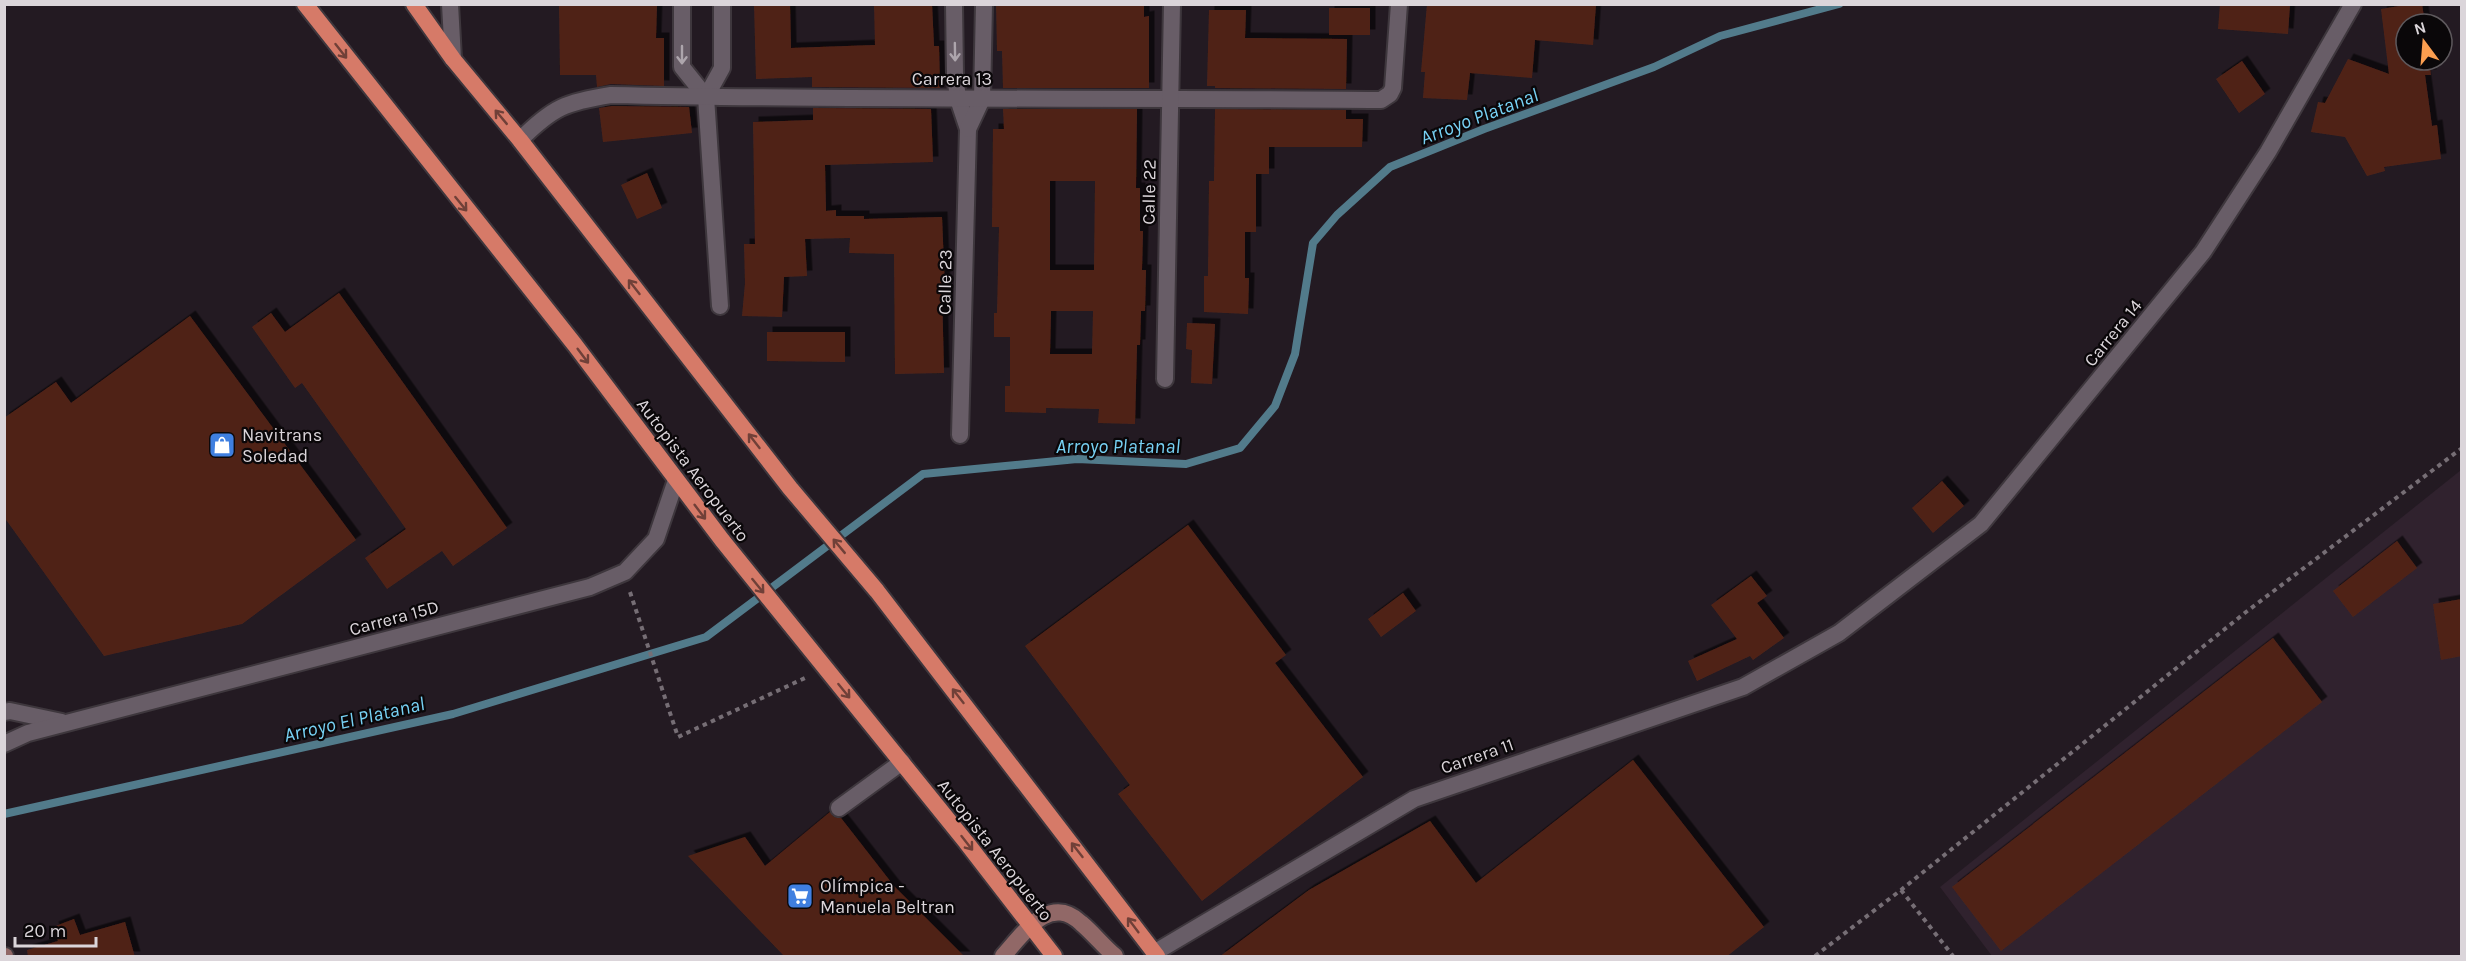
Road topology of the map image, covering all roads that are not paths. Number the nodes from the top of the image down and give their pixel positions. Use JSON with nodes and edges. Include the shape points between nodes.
{"nodes":[{"id":1,"x":304,"y":4,"type":"edge"},
{"id":2,"x":414,"y":4,"type":"edge"},
{"id":3,"x":450,"y":4,"type":"edge"},
{"id":4,"x":682,"y":4,"type":"edge"},
{"id":5,"x":722,"y":4,"type":"edge"},
{"id":6,"x":954,"y":4,"type":"edge"},
{"id":7,"x":984,"y":4,"type":"edge"},
{"id":8,"x":1172,"y":4,"type":"edge"},
{"id":9,"x":1399,"y":4,"type":"edge"},
{"id":10,"x":2353,"y":4,"type":"edge"},
{"id":11,"x":453,"y":59,"type":"junction"},
{"id":12,"x":706,"y":97,"type":"junction"},
{"id":13,"x":1171,"y":97,"type":"junction"},
{"id":14,"x":958,"y":99,"type":"junction"},
{"id":15,"x":982,"y":99,"type":"junction"},
{"id":16,"x":968,"y":129,"type":"junction"},
{"id":17,"x":520,"y":140,"type":"junction"},
{"id":18,"x":720,"y":306,"type":"dead end"},
{"id":19,"x":1165,"y":380,"type":"dead end"},
{"id":20,"x":960,"y":435,"type":"dead end"},
{"id":21,"x":676,"y":480,"type":"junction"},
{"id":22,"x":1839,"y":633,"type":"joint"},
{"id":23,"x":4,"y":712,"type":"edge"},
{"id":24,"x":68,"y":723,"type":"junction"},
{"id":25,"x":4,"y":744,"type":"edge"},
{"id":26,"x":902,"y":762,"type":"junction"},
{"id":27,"x":839,"y":808,"type":"dead end"},
{"id":28,"x":1029,"y":926,"type":"junction"},
{"id":29,"x":1153,"y":955,"type":"edge"},
{"id":30,"x":1003,"y":957,"type":"edge"},
{"id":31,"x":1054,"y":957,"type":"edge"},
{"id":32,"x":1114,"y":957,"type":"edge"}],
"edges":[{"from":1,"to":21,"type":"highway","name":"Autopista Aeropuerto","one_way":true,"via":[[575,345]]},
{"from":2,"to":11,"type":"highway"},
{"from":3,"to":11,"type":"street"},
{"from":4,"to":12,"type":"street","one_way":true,"via":[[682,67]]},
{"from":5,"to":12,"type":"street","via":[[722,68]]},
{"from":6,"to":14,"type":"street","name":"Calle 23","one_way":true},
{"from":7,"to":15,"type":"street","name":"Calle 23"},
{"from":8,"to":13,"type":"street","name":"Calle 22"},
{"from":9,"to":13,"type":"street","name":"Carrera 13","via":[[1393,88],[1381,99]]},
{"from":10,"to":22,"type":"street","name":"Carrera 14","via":[[2268,152],[2203,252],[2112,366],[1981,524]]},
{"from":17,"to":11,"type":"highway","one_way":true},
{"from":12,"to":14,"type":"street","name":"Carrera 13"},
{"from":12,"to":17,"type":"street","name":"Carrera 13","via":[[611,94],[575,101],[543,117]]},
{"from":12,"to":18,"type":"street"},
{"from":13,"to":15,"type":"street","name":"Carrera 13"},
{"from":13,"to":19,"type":"street","name":"Calle 22"},
{"from":14,"to":15,"type":"street","name":"Carrera 13"},
{"from":14,"to":16,"type":"street","name":"Calle 23"},
{"from":15,"to":16,"type":"street","name":"Calle 23"},
{"from":16,"to":20,"type":"street","name":"Calle 23"},
{"from":29,"to":17,"type":"highway","one_way":true,"via":[[877,591],[790,488]]},
{"from":21,"to":24,"type":"street","name":"Carrera 15D","via":[[656,539],[625,572],[590,587]]},
{"from":21,"to":26,"type":"highway","name":"Autopista Aeropuerto","one_way":true},
{"from":22,"to":29,"type":"street","name":"Carrera 11","via":[[1743,687],[1414,799]]},
{"from":23,"to":24,"type":"street","name":"Carrera 15D"},
{"from":24,"to":25,"type":"street","name":"Carrera 15D"},
{"from":26,"to":27,"type":"street"},
{"from":26,"to":28,"type":"highway","name":"Autopista Aeropuerto","one_way":true},
{"from":28,"to":30,"type":"main road"},
{"from":28,"to":31,"type":"highway","name":"Autopista Aeropuerto"},
{"from":28,"to":32,"type":"main road","via":[[1050,913],[1069,913]]}]}
